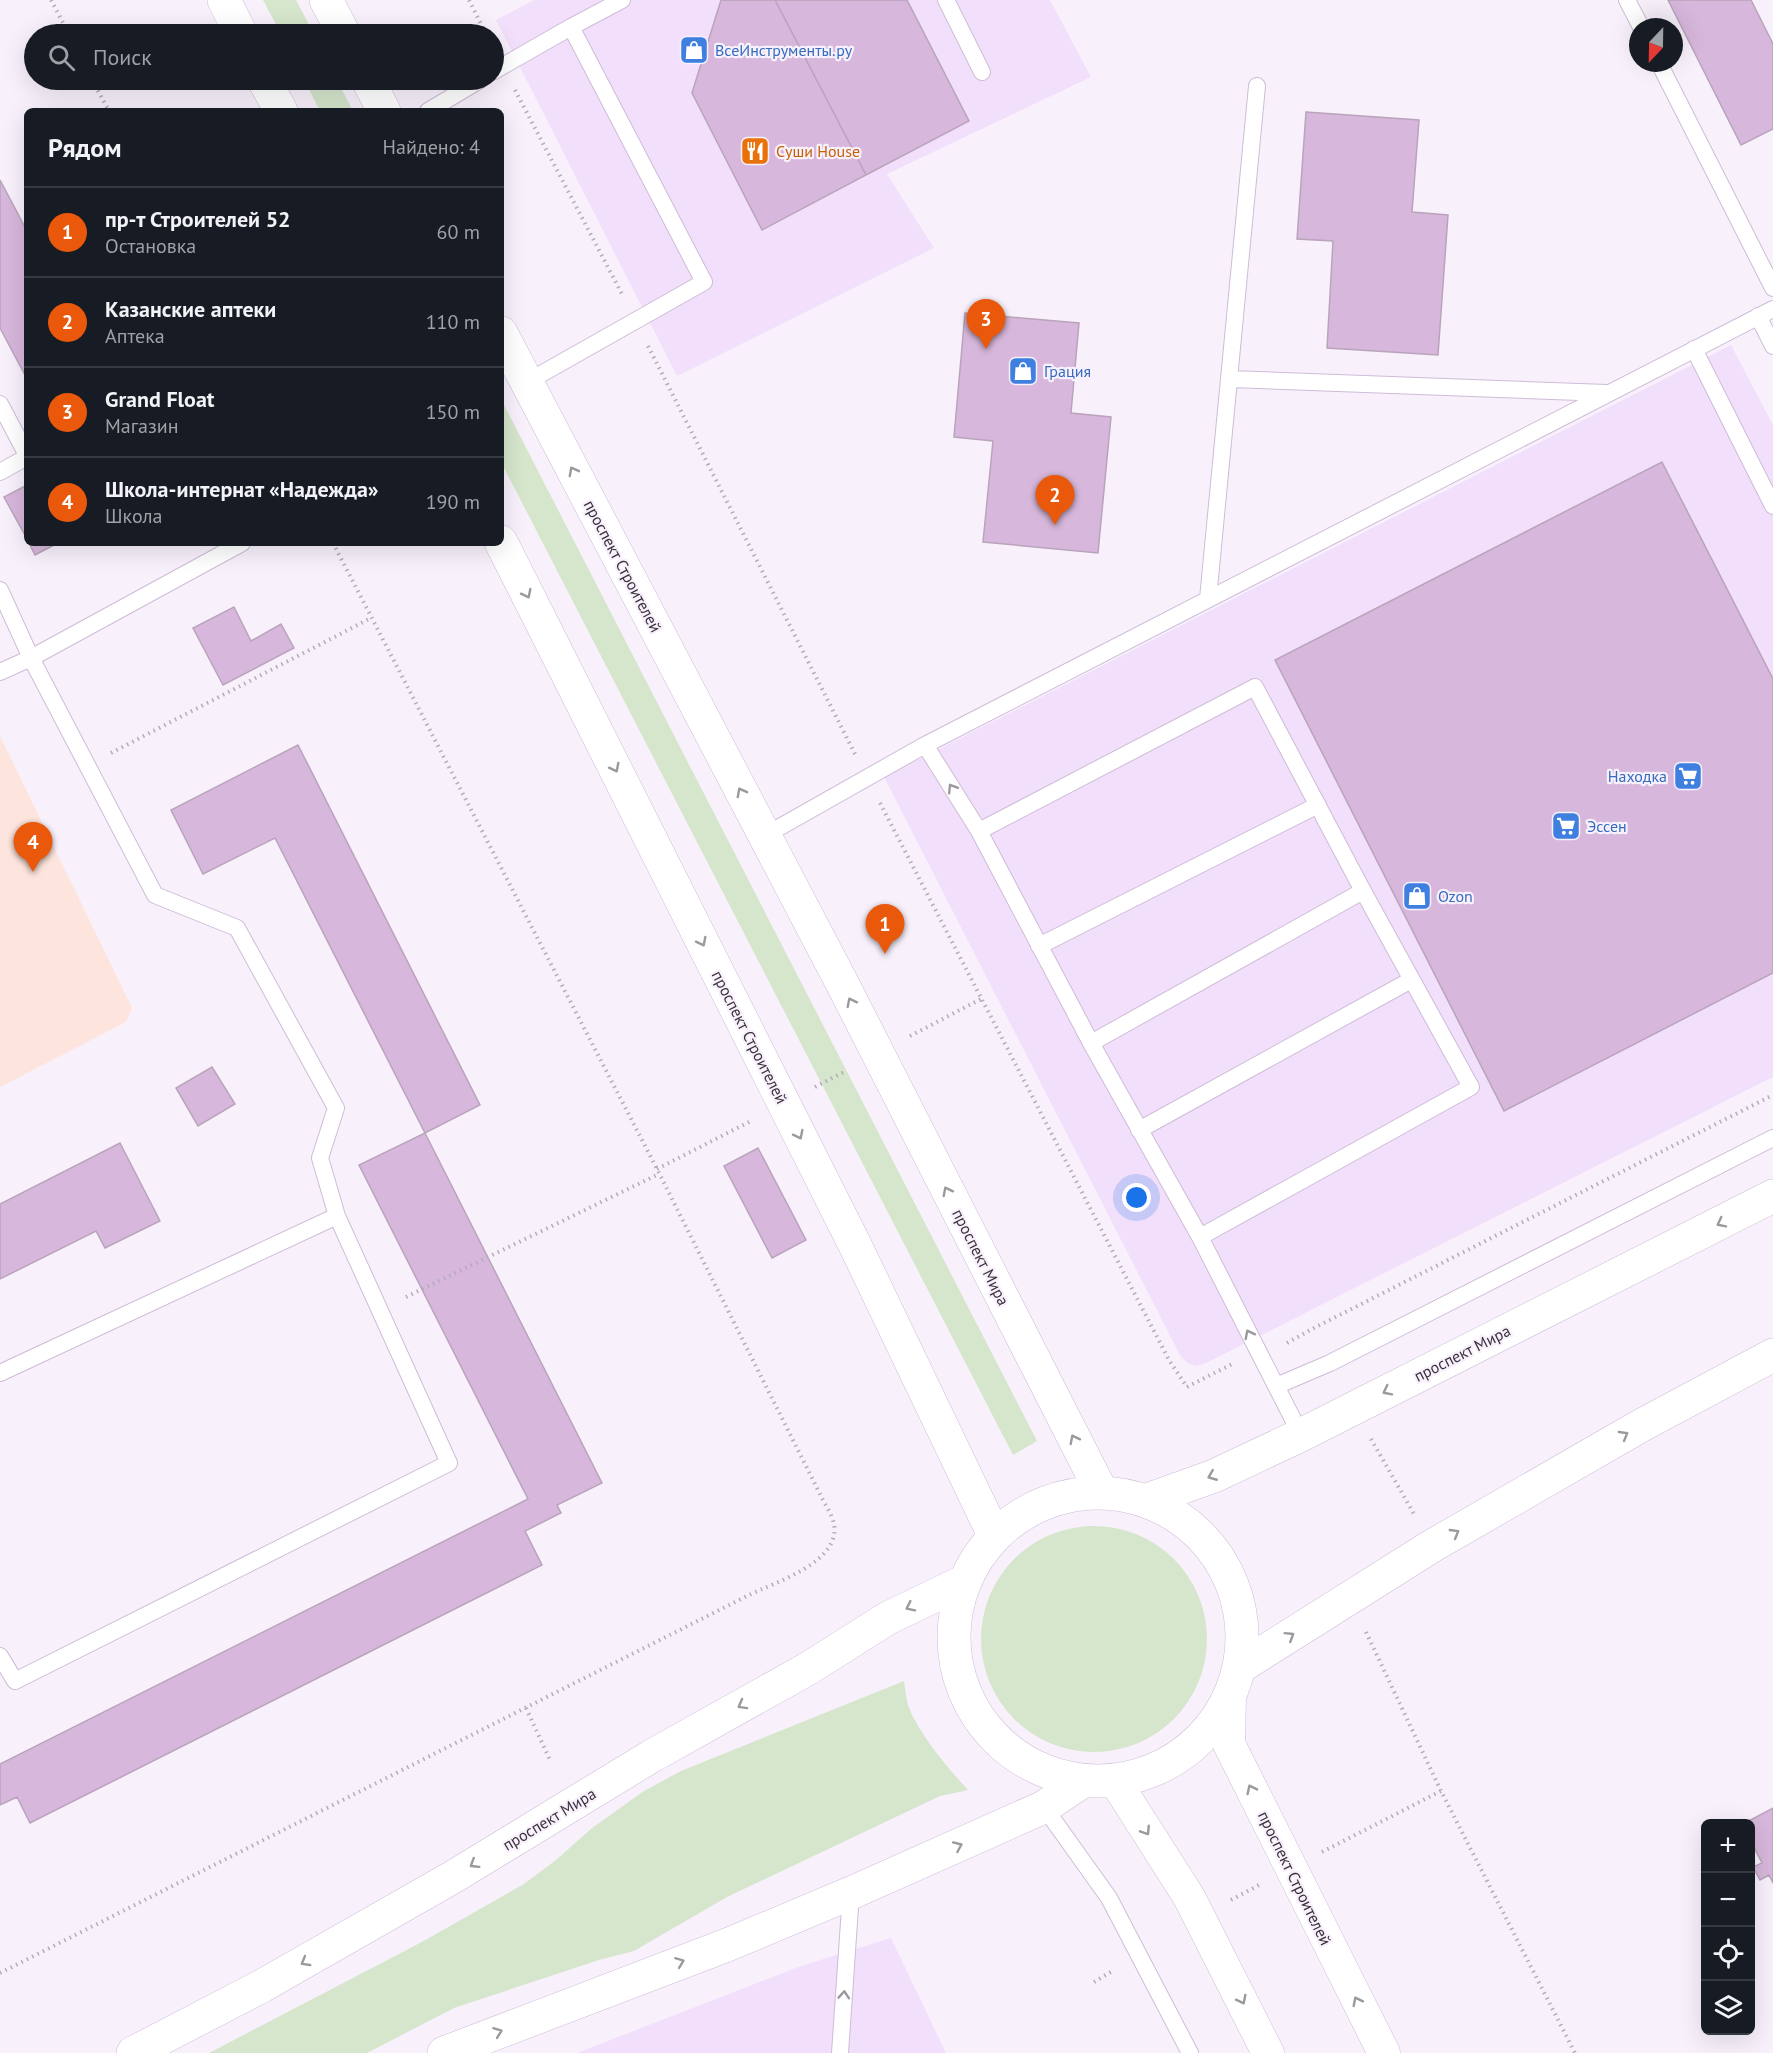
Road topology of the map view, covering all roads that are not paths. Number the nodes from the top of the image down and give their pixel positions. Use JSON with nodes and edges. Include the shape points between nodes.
{"nodes":[{"id":1,"x":224,"y":0,"type":"edge"},
{"id":2,"x":326,"y":0,"type":"edge"},
{"id":3,"x":622,"y":0,"type":"edge"},
{"id":4,"x":946,"y":0,"type":"edge"},
{"id":5,"x":1627,"y":0,"type":"edge"},
{"id":6,"x":1636,"y":18,"type":"edge"},
{"id":7,"x":236,"y":24,"type":"edge"},
{"id":8,"x":339,"y":24,"type":"edge"},
{"id":9,"x":571,"y":27,"type":"junction"},
{"id":10,"x":504,"y":65,"type":"edge"},
{"id":11,"x":982,"y":72,"type":"dead end"},
{"id":12,"x":1664,"y":72,"type":"edge"},
{"id":13,"x":1257,"y":86,"type":"dead end"},
{"id":14,"x":269,"y":90,"type":"edge"},
{"id":15,"x":373,"y":90,"type":"edge"},
{"id":16,"x":463,"y":90,"type":"edge"},
{"id":17,"x":279,"y":108,"type":"edge"},
{"id":18,"x":382,"y":108,"type":"edge"},
{"id":19,"x":433,"y":108,"type":"edge"},
{"id":20,"x":1773,"y":288,"type":"edge"},
{"id":21,"x":1765,"y":313,"type":"edge"},
{"id":22,"x":504,"y":339,"type":"edge"},
{"id":23,"x":1773,"y":346,"type":"edge"},
{"id":24,"x":1694,"y":350,"type":"junction"},
{"id":25,"x":1230,"y":379,"type":"junction"},
{"id":26,"x":527,"y":382,"type":"junction"},
{"id":27,"x":1608,"y":393,"type":"junction"},
{"id":28,"x":0,"y":404,"type":"edge"},
{"id":29,"x":24,"y":450,"type":"edge"},
{"id":30,"x":24,"y":458,"type":"edge"},
{"id":31,"x":0,"y":472,"type":"edge"},
{"id":32,"x":1773,"y":506,"type":"edge"},
{"id":33,"x":237,"y":546,"type":"edge"},
{"id":34,"x":503,"y":546,"type":"edge"},
{"id":35,"x":0,"y":590,"type":"edge"},
{"id":36,"x":1208,"y":599,"type":"junction"},
{"id":37,"x":32,"y":658,"type":"junction"},
{"id":38,"x":0,"y":672,"type":"edge"},
{"id":39,"x":925,"y":745,"type":"junction"},
{"id":40,"x":1317,"y":805,"type":"junction"},
{"id":41,"x":979,"y":831,"type":"junction"},
{"id":42,"x":764,"y":837,"type":"junction"},
{"id":43,"x":1363,"y":891,"type":"junction"},
{"id":44,"x":1040,"y":946,"type":"junction"},
{"id":45,"x":1411,"y":980,"type":"junction"},
{"id":46,"x":1091,"y":1043,"type":"junction"},
{"id":47,"x":877,"y":1054,"type":"joint"},
{"id":48,"x":1139,"y":1130,"type":"junction"},
{"id":49,"x":1773,"y":1138,"type":"edge"},
{"id":50,"x":1773,"y":1196,"type":"edge"},
{"id":51,"x":337,"y":1216,"type":"junction"},
{"id":52,"x":1200,"y":1237,"type":"junction"},
{"id":53,"x":1773,"y":1355,"type":"edge"},
{"id":54,"x":0,"y":1373,"type":"edge"},
{"id":55,"x":1276,"y":1386,"type":"junction"},
{"id":56,"x":1301,"y":1435,"type":"junction"},
{"id":57,"x":1101,"y":1491,"type":"junction"},
{"id":58,"x":1147,"y":1500,"type":"junction"},
{"id":59,"x":994,"y":1534,"type":"junction"},
{"id":60,"x":963,"y":1582,"type":"junction"},
{"id":61,"x":0,"y":1656,"type":"edge"},
{"id":62,"x":1240,"y":1667,"type":"junction"},
{"id":63,"x":1230,"y":1697,"type":"junction"},
{"id":64,"x":1083,"y":1781,"type":"junction"},
{"id":65,"x":1115,"y":1781,"type":"junction"},
{"id":66,"x":1044,"y":1807,"type":"junction"},
{"id":67,"x":851,"y":1893,"type":"junction"},
{"id":68,"x":133,"y":2053,"type":"edge"},
{"id":69,"x":444,"y":2053,"type":"edge"},
{"id":70,"x":840,"y":2053,"type":"edge"},
{"id":71,"x":1190,"y":2053,"type":"edge"},
{"id":72,"x":1268,"y":2053,"type":"edge"},
{"id":73,"x":1384,"y":2053,"type":"edge"}],
"edges":[{"from":1,"to":7,"type":"main road"},
{"from":2,"to":8,"type":"main road"},
{"from":3,"to":9,"type":"lane"},
{"from":4,"to":11,"type":"lane"},
{"from":5,"to":6,"type":"lane"},
{"from":9,"to":10,"type":"lane"},
{"from":9,"to":26,"type":"lane","via":[[704,282]]},
{"from":12,"to":20,"type":"lane"},
{"from":13,"to":25,"type":"lane"},
{"from":14,"to":17,"type":"main road"},
{"from":15,"to":18,"type":"main road"},
{"from":16,"to":19,"type":"lane"},
{"from":21,"to":23,"type":"lane"},
{"from":21,"to":24,"type":"lane"},
{"from":22,"to":26,"type":"main road","name":"проспект Строителей"},
{"from":24,"to":27,"type":"lane"},
{"from":24,"to":32,"type":"lane"},
{"from":25,"to":27,"type":"lane"},
{"from":25,"to":36,"type":"lane"},
{"from":42,"to":26,"type":"main road","name":"проспект Строителей","one_way":true},
{"from":27,"to":36,"type":"lane"},
{"from":28,"to":29,"type":"lane"},
{"from":30,"to":31,"type":"lane"},
{"from":33,"to":37,"type":"lane"},
{"from":34,"to":59,"type":"main road","name":"проспект Строителей","one_way":true,"via":[[861,1256]]},
{"from":35,"to":37,"type":"lane"},
{"from":36,"to":39,"type":"lane"},
{"from":37,"to":38,"type":"lane"},
{"from":37,"to":51,"type":"lane","via":[[155,895],[237,928],[336,1108],[320,1158]]},
{"from":41,"to":39,"type":"lane","one_way":true},
{"from":39,"to":42,"type":"lane"},
{"from":40,"to":41,"type":"lane","via":[[1255,687]]},
{"from":40,"to":43,"type":"lane"},
{"from":40,"to":44,"type":"lane"},
{"from":41,"to":44,"type":"lane"},
{"from":47,"to":42,"type":"main road","name":"проспект Строителей","one_way":true},
{"from":43,"to":45,"type":"lane"},
{"from":43,"to":46,"type":"lane"},
{"from":44,"to":46,"type":"lane"},
{"from":45,"to":48,"type":"lane"},
{"from":45,"to":52,"type":"lane","via":[[1471,1087]]},
{"from":46,"to":48,"type":"lane"},
{"from":57,"to":47,"type":"main road","name":"проспект Мира","one_way":true},
{"from":48,"to":52,"type":"lane"},
{"from":49,"to":55,"type":"lane","via":[[1330,1363]]},
{"from":50,"to":56,"type":"main road","name":"проспект Мира","one_way":true},
{"from":51,"to":54,"type":"lane"},
{"from":51,"to":61,"type":"lane","via":[[449,1463],[15,1681]]},
{"from":55,"to":52,"type":"lane","one_way":true},
{"from":62,"to":53,"type":"main road","one_way":true,"via":[[1432,1546]]},
{"from":55,"to":56,"type":"lane"},
{"from":56,"to":58,"type":"main road","name":"проспект Мира","one_way":true,"via":[[1214,1476]]},
{"from":57,"to":58,"type":"main road"},
{"from":57,"to":59,"type":"main road","via":[[1043,1502]]},
{"from":58,"to":62,"type":"main road","via":[[1183,1519],[1213,1548],[1234,1585],[1243,1625]]},
{"from":59,"to":60,"type":"main road"},
{"from":60,"to":64,"type":"main road","via":[[954,1614],[953,1648],[959,1680],[973,1711],[993,1738],[1020,1759],[1050,1774]]},
{"from":60,"to":68,"type":"main road","name":"проспект Мира","one_way":true,"via":[[888,1618],[453,1877],[262,1986]]},
{"from":62,"to":63,"type":"main road"},
{"from":63,"to":65,"type":"main road","via":[[1210,1729],[1183,1754],[1151,1772]]},
{"from":73,"to":63,"type":"street","name":"проспект Строителей","one_way":true,"via":[[1229,1744]]},
{"from":64,"to":65,"type":"main road"},
{"from":64,"to":66,"type":"main road"},
{"from":65,"to":72,"type":"street","one_way":true,"via":[[1189,1897]]},
{"from":67,"to":66,"type":"main road","one_way":true},
{"from":66,"to":71,"type":"lane","via":[[1110,1898]]},
{"from":69,"to":67,"type":"main road","one_way":true},
{"from":70,"to":67,"type":"lane","one_way":true}]}
